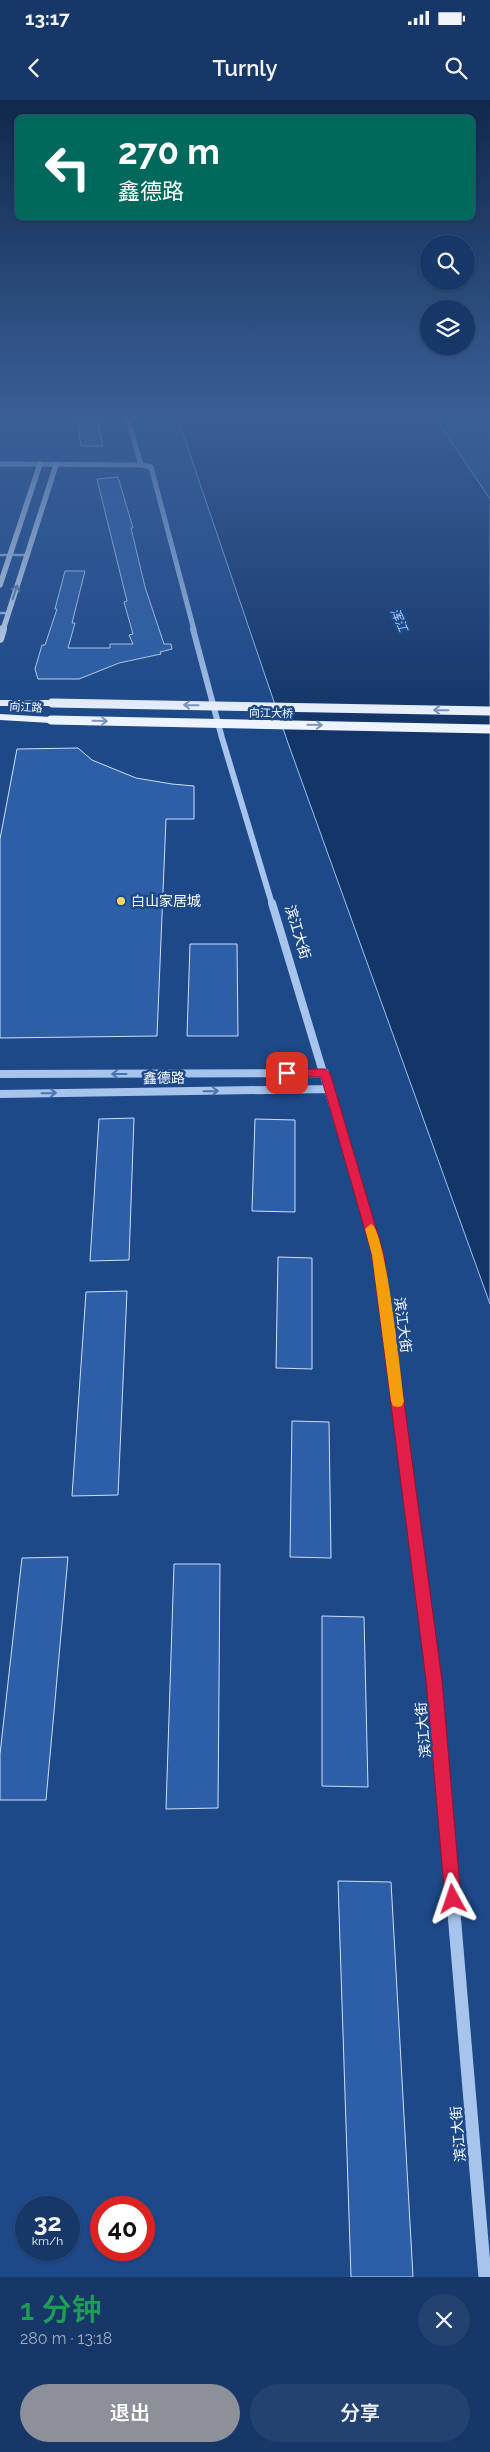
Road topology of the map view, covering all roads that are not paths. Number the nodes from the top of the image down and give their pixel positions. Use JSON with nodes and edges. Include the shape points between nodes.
{"nodes":[{"id":1,"x":22,"y":518,"type":"edge"},
{"id":2,"x":38,"y":518,"type":"edge"},
{"id":3,"x":164,"y":518,"type":"edge"},
{"id":4,"x":0,"y":555,"type":"edge"},
{"id":5,"x":10,"y":555,"type":"junction"},
{"id":6,"x":26,"y":555,"type":"junction"},
{"id":7,"x":0,"y":585,"type":"edge"},
{"id":8,"x":0,"y":613,"type":"edge"},
{"id":9,"x":8,"y":613,"type":"junction"},
{"id":10,"x":0,"y":639,"type":"edge"},
{"id":11,"x":0,"y":703,"type":"edge"},
{"id":12,"x":52,"y":703,"type":"joint"},
{"id":13,"x":490,"y":711,"type":"edge"},
{"id":14,"x":0,"y":717,"type":"edge"},
{"id":15,"x":51,"y":720,"type":"joint"},
{"id":16,"x":490,"y":729,"type":"edge"},
{"id":17,"x":325,"y":1073,"type":"junction"},
{"id":18,"x":0,"y":1074,"type":"edge"},
{"id":19,"x":329,"y":1088,"type":"junction"},
{"id":20,"x":0,"y":1094,"type":"edge"},
{"id":21,"x":485,"y":2277,"type":"edge"}],
"edges":[{"from":1,"to":5,"type":"main road"},
{"from":2,"to":6,"type":"main road"},
{"from":3,"to":17,"type":"street","name":"滨江大街","via":[[222,738]]},
{"from":4,"to":5,"type":"street"},
{"from":5,"to":6,"type":"street"},
{"from":5,"to":7,"type":"main road"},
{"from":9,"to":6,"type":"main road","one_way":true},
{"from":8,"to":9,"type":"street"},
{"from":9,"to":10,"type":"main road"},
{"from":11,"to":12,"type":"main road","name":"向江路"},
{"from":13,"to":12,"type":"main road","name":"向江大桥","one_way":true,"bridge":true},
{"from":14,"to":15,"type":"main road","name":"向江路"},
{"from":15,"to":16,"type":"main road","name":"向江大桥","one_way":true,"bridge":true},
{"from":17,"to":18,"type":"street","name":"鑫德路","one_way":true},
{"from":17,"to":19,"type":"street","name":"滨江大街"},
{"from":20,"to":19,"type":"street","name":"鑫德路","one_way":true},
{"from":19,"to":21,"type":"street","name":"滨江大街","via":[[378,1255],[434,1680]]}]}
